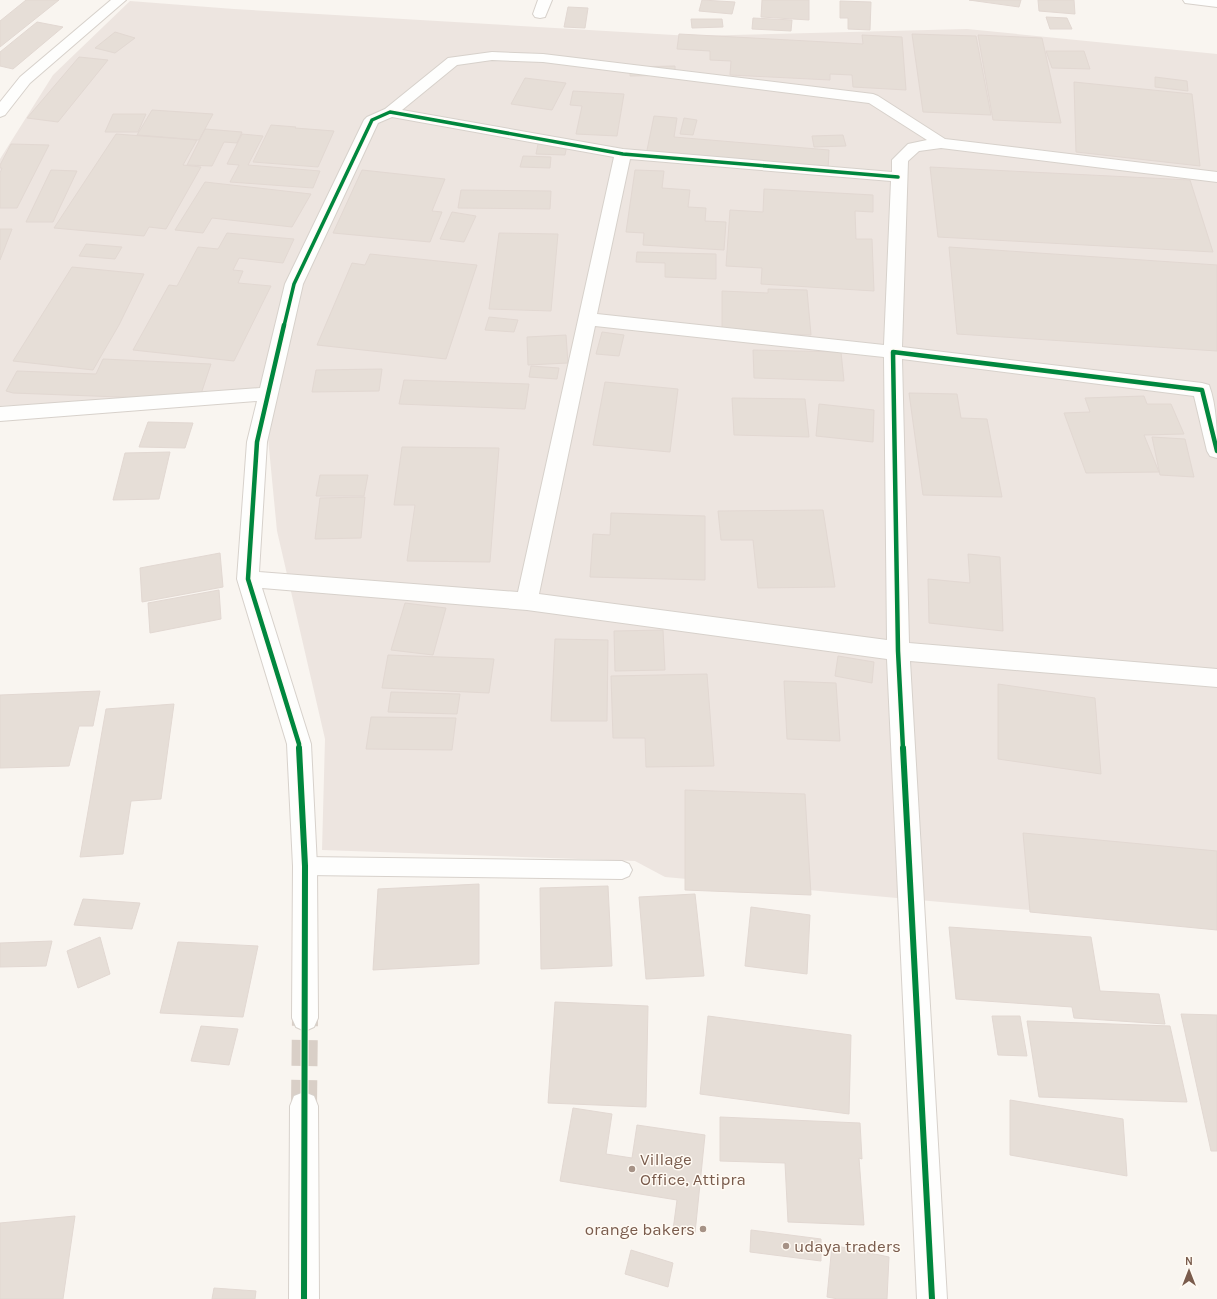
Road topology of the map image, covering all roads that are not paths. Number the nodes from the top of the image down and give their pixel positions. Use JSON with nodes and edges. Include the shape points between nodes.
{"nodes":[{"id":1,"x":119,"y":0,"type":"edge"},
{"id":2,"x":545,"y":0,"type":"edge"},
{"id":3,"x":1190,"y":0,"type":"edge"},
{"id":4,"x":1217,"y":3,"type":"edge"},
{"id":5,"x":540,"y":14,"type":"dead end"},
{"id":6,"x":0,"y":112,"type":"edge"},
{"id":7,"x":390,"y":112,"type":"junction"},
{"id":8,"x":941,"y":143,"type":"junction"},
{"id":9,"x":623,"y":154,"type":"junction"},
{"id":10,"x":898,"y":177,"type":"junction"},
{"id":11,"x":1217,"y":177,"type":"edge"},
{"id":12,"x":588,"y":319,"type":"junction"},
{"id":13,"x":894,"y":352,"type":"junction"},
{"id":14,"x":268,"y":394,"type":"junction"},
{"id":15,"x":0,"y":414,"type":"edge"},
{"id":16,"x":1217,"y":451,"type":"edge"},
{"id":17,"x":248,"y":579,"type":"junction"},
{"id":18,"x":527,"y":601,"type":"junction"},
{"id":19,"x":898,"y":651,"type":"junction"},
{"id":20,"x":1217,"y":678,"type":"edge"},
{"id":21,"x":305,"y":866,"type":"junction"},
{"id":22,"x":622,"y":870,"type":"dead end"},
{"id":23,"x":305,"y":1018,"type":"tunnel mouth"},
{"id":24,"x":304,"y":1106,"type":"tunnel mouth"},
{"id":25,"x":304,"y":1299,"type":"edge"},
{"id":26,"x":932,"y":1299,"type":"edge"}],
"edges":[{"from":1,"to":6,"type":"street","via":[[25,80]]},
{"from":2,"to":5,"type":"street"},
{"from":3,"to":4,"type":"street"},
{"from":7,"to":8,"type":"street","via":[[453,61],[492,56],[543,58],[873,100]]},
{"from":7,"to":9,"type":"street"},
{"from":7,"to":14,"type":"street","via":[[372,120],[294,284]]},
{"from":8,"to":10,"type":"street","via":[[914,147],[900,160]]},
{"from":8,"to":11,"type":"street"},
{"from":9,"to":10,"type":"street"},
{"from":9,"to":12,"type":"street"},
{"from":10,"to":13,"type":"street"},
{"from":12,"to":13,"type":"street"},
{"from":12,"to":18,"type":"street"},
{"from":13,"to":16,"type":"street","via":[[1202,390]]},
{"from":13,"to":19,"type":"street"},
{"from":14,"to":15,"type":"street"},
{"from":14,"to":17,"type":"street","via":[[257,442]]},
{"from":17,"to":18,"type":"street"},
{"from":17,"to":21,"type":"street","via":[[299,744]]},
{"from":18,"to":19,"type":"street"},
{"from":19,"to":20,"type":"street"},
{"from":19,"to":26,"type":"street"},
{"from":21,"to":22,"type":"lane"},
{"from":21,"to":23,"type":"street"},
{"from":24,"to":25,"type":"street"}]}
